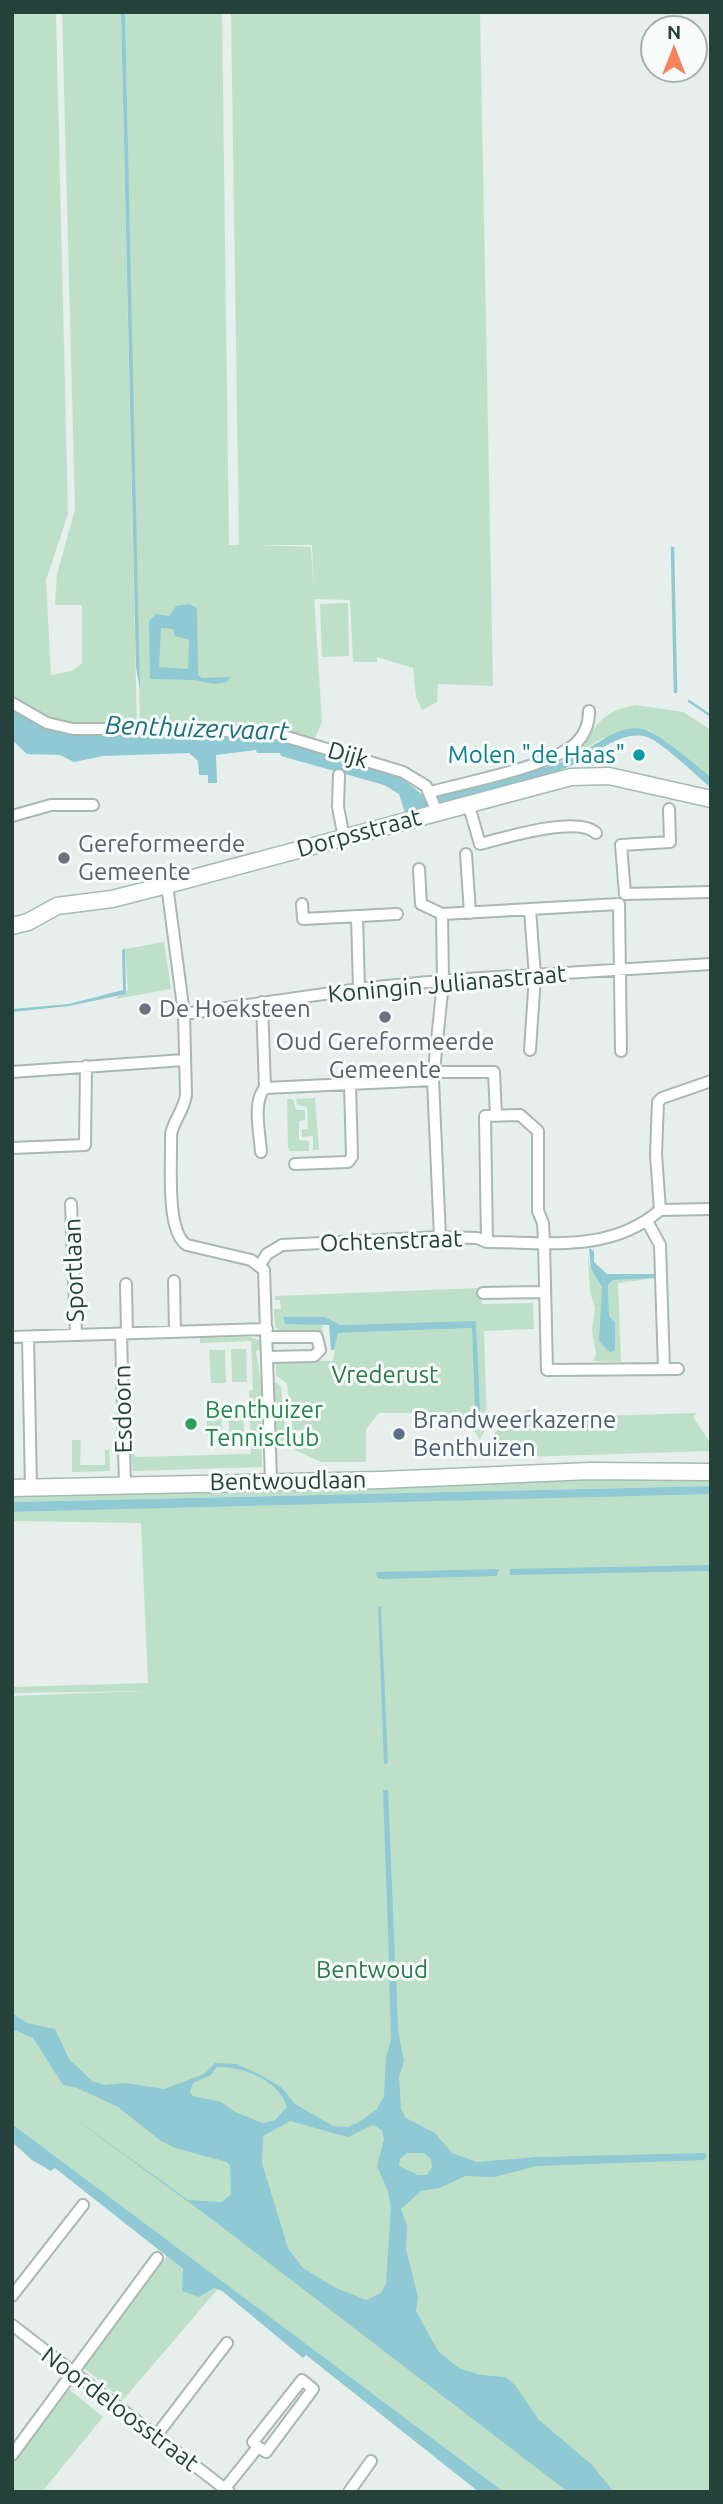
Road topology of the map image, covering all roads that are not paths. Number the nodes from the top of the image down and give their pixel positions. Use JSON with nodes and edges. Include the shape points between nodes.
{"nodes":[{"id":1,"x":12,"y":703,"type":"edge"},
{"id":2,"x":589,"y":710,"type":"dead end"},
{"id":3,"x":340,"y":775,"type":"dead end"},
{"id":4,"x":711,"y":799,"type":"edge"},
{"id":5,"x":434,"y":801,"type":"junction"},
{"id":6,"x":468,"y":803,"type":"junction"},
{"id":7,"x":93,"y":805,"type":"dead end"},
{"id":8,"x":669,"y":809,"type":"dead end"},
{"id":9,"x":12,"y":816,"type":"edge"},
{"id":10,"x":596,"y":833,"type":"dead end"},
{"id":11,"x":344,"y":838,"type":"junction"},
{"id":12,"x":466,"y":853,"type":"dead end"},
{"id":13,"x":419,"y":869,"type":"dead end"},
{"id":14,"x":167,"y":885,"type":"junction"},
{"id":15,"x":711,"y":892,"type":"edge"},
{"id":16,"x":622,"y":899,"type":"junction"},
{"id":17,"x":302,"y":904,"type":"dead end"},
{"id":18,"x":530,"y":909,"type":"junction"},
{"id":19,"x":470,"y":913,"type":"junction"},
{"id":20,"x":397,"y":914,"type":"dead end"},
{"id":21,"x":442,"y":914,"type":"junction"},
{"id":22,"x":357,"y":916,"type":"junction"},
{"id":23,"x":12,"y":926,"type":"edge"},
{"id":24,"x":711,"y":964,"type":"edge"},
{"id":25,"x":622,"y":971,"type":"junction"},
{"id":26,"x":536,"y":975,"type":"junction"},
{"id":27,"x":443,"y":982,"type":"junction"},
{"id":28,"x":359,"y":989,"type":"junction"},
{"id":29,"x":262,"y":1002,"type":"junction"},
{"id":30,"x":184,"y":1014,"type":"junction"},
{"id":31,"x":530,"y":1051,"type":"dead end"},
{"id":32,"x":621,"y":1051,"type":"dead end"},
{"id":33,"x":184,"y":1060,"type":"junction"},
{"id":34,"x":86,"y":1066,"type":"junction"},
{"id":35,"x":12,"y":1072,"type":"edge"},
{"id":36,"x":434,"y":1077,"type":"junction"},
{"id":37,"x":711,"y":1081,"type":"edge"},
{"id":38,"x":351,"y":1084,"type":"junction"},
{"id":39,"x":265,"y":1088,"type":"junction"},
{"id":40,"x":490,"y":1116,"type":"junction"},
{"id":41,"x":12,"y":1148,"type":"edge"},
{"id":42,"x":261,"y":1152,"type":"dead end"},
{"id":43,"x":295,"y":1164,"type":"dead end"},
{"id":44,"x":71,"y":1204,"type":"dead end"},
{"id":45,"x":711,"y":1209,"type":"edge"},
{"id":46,"x":660,"y":1210,"type":"junction"},
{"id":47,"x":647,"y":1221,"type":"junction"},
{"id":48,"x":439,"y":1237,"type":"junction"},
{"id":49,"x":487,"y":1242,"type":"junction"},
{"id":50,"x":544,"y":1242,"type":"junction"},
{"id":51,"x":260,"y":1265,"type":"junction"},
{"id":52,"x":174,"y":1282,"type":"dead end"},
{"id":53,"x":126,"y":1284,"type":"dead end"},
{"id":54,"x":545,"y":1292,"type":"junction"},
{"id":55,"x":484,"y":1293,"type":"dead end"},
{"id":56,"x":175,"y":1332,"type":"junction"},
{"id":57,"x":267,"y":1333,"type":"junction"},
{"id":58,"x":124,"y":1334,"type":"junction"},
{"id":59,"x":76,"y":1335,"type":"junction"},
{"id":60,"x":12,"y":1337,"type":"edge"},
{"id":61,"x":28,"y":1337,"type":"junction"},
{"id":62,"x":268,"y":1357,"type":"junction"},
{"id":63,"x":664,"y":1369,"type":"junction"},
{"id":64,"x":678,"y":1369,"type":"dead end"},
{"id":65,"x":711,"y":1472,"type":"edge"},
{"id":66,"x":271,"y":1480,"type":"junction"},
{"id":67,"x":125,"y":1485,"type":"junction"},
{"id":68,"x":12,"y":1488,"type":"edge"},
{"id":69,"x":31,"y":1488,"type":"junction"},
{"id":70,"x":82,"y":2205,"type":"dead end"},
{"id":71,"x":157,"y":2258,"type":"dead end"},
{"id":72,"x":12,"y":2296,"type":"edge"},
{"id":73,"x":12,"y":2325,"type":"edge"},
{"id":74,"x":227,"y":2343,"type":"dead end"},
{"id":75,"x":74,"y":2375,"type":"junction"},
{"id":76,"x":156,"y":2436,"type":"junction"},
{"id":77,"x":258,"y":2447,"type":"junction"},
{"id":78,"x":12,"y":2455,"type":"edge"},
{"id":79,"x":371,"y":2461,"type":"dead end"},
{"id":80,"x":225,"y":2491,"type":"edge"},
{"id":81,"x":349,"y":2492,"type":"edge"}],
"edges":[{"from":1,"to":5,"type":"street","name":"Dijk","via":[[47,723],[73,729],[277,734],[396,769],[418,780]]},
{"from":2,"to":5,"type":"street","via":[[585,731],[565,751]]},
{"from":3,"to":11,"type":"street","via":[[338,807]]},
{"from":4,"to":6,"type":"street","name":"Dorpsstraat","via":[[594,775]]},
{"from":5,"to":6,"type":"street","name":"Dorpsstraat"},
{"from":5,"to":11,"type":"street","name":"Dorpsstraat"},
{"from":6,"to":10,"type":"street","via":[[480,844],[538,830],[585,827]]},
{"from":7,"to":9,"type":"street","via":[[51,805]]},
{"from":8,"to":16,"type":"street","via":[[671,848],[621,845]]},
{"from":11,"to":14,"type":"street","name":"Dorpsstraat"},
{"from":12,"to":19,"type":"street"},
{"from":13,"to":21,"type":"street","via":[[421,904]]},
{"from":14,"to":23,"type":"street","name":"Dorpsstraat","via":[[57,906]]},
{"from":14,"to":30,"type":"street"},
{"from":15,"to":16,"type":"street"},
{"from":16,"to":18,"type":"street"},
{"from":16,"to":25,"type":"street"},
{"from":17,"to":22,"type":"street","via":[[303,919]]},
{"from":18,"to":19,"type":"street"},
{"from":18,"to":26,"type":"street"},
{"from":19,"to":21,"type":"street"},
{"from":20,"to":22,"type":"street"},
{"from":21,"to":27,"type":"street"},
{"from":22,"to":28,"type":"street"},
{"from":24,"to":25,"type":"street","name":"Koningin Julianastraat"},
{"from":25,"to":26,"type":"street","name":"Koningin Julianastraat"},
{"from":25,"to":32,"type":"street"},
{"from":26,"to":27,"type":"street","name":"Koningin Julianastraat"},
{"from":26,"to":31,"type":"street"},
{"from":27,"to":28,"type":"street","name":"Koningin Julianastraat"},
{"from":27,"to":36,"type":"street"},
{"from":28,"to":29,"type":"street","name":"Koningin Julianastraat"},
{"from":29,"to":30,"type":"street","name":"Koningin Julianastraat"},
{"from":29,"to":39,"type":"street"},
{"from":30,"to":33,"type":"street"},
{"from":33,"to":34,"type":"street"},
{"from":33,"to":51,"type":"street","via":[[185,1102],[172,1134],[176,1234],[187,1245]]},
{"from":34,"to":35,"type":"street"},
{"from":34,"to":41,"type":"street","via":[[86,1146]]},
{"from":36,"to":38,"type":"street"},
{"from":36,"to":40,"type":"street","name":"Ochtenstraat","via":[[494,1072]]},
{"from":36,"to":48,"type":"street"},
{"from":37,"to":46,"type":"street","via":[[658,1102]]},
{"from":38,"to":39,"type":"street"},
{"from":38,"to":43,"type":"street","via":[[352,1157],[348,1162]]},
{"from":39,"to":42,"type":"street","via":[[258,1104]]},
{"from":40,"to":49,"type":"street","name":"Ochtenstraat"},
{"from":40,"to":50,"type":"street","via":[[520,1115],[538,1131],[538,1211]]},
{"from":44,"to":59,"type":"street","name":"Sportlaan"},
{"from":45,"to":46,"type":"street"},
{"from":46,"to":47,"type":"street"},
{"from":47,"to":50,"type":"street","via":[[605,1240]]},
{"from":47,"to":63,"type":"street","via":[[660,1245]]},
{"from":48,"to":49,"type":"street","name":"Ochtenstraat"},
{"from":48,"to":51,"type":"street","name":"Ochtenstraat","via":[[282,1245]]},
{"from":49,"to":50,"type":"street"},
{"from":50,"to":54,"type":"street"},
{"from":51,"to":57,"type":"street","via":[[265,1275]]},
{"from":52,"to":56,"type":"street"},
{"from":53,"to":58,"type":"street","name":"Esdoorn"},
{"from":54,"to":55,"type":"street"},
{"from":54,"to":63,"type":"street","via":[[547,1370]]},
{"from":56,"to":57,"type":"street","name":"Sportlaan"},
{"from":56,"to":58,"type":"street","name":"Sportlaan"},
{"from":57,"to":62,"type":"street"},
{"from":57,"to":62,"type":"street","name":"Sportlaan","via":[[317,1337],[320,1350],[314,1356]]},
{"from":58,"to":59,"type":"street","name":"Sportlaan"},
{"from":58,"to":67,"type":"street","name":"Esdoorn"},
{"from":59,"to":61,"type":"street","name":"Sportlaan"},
{"from":60,"to":61,"type":"street","name":"Sportlaan"},
{"from":61,"to":69,"type":"street"},
{"from":62,"to":66,"type":"street"},
{"from":63,"to":64,"type":"street"},
{"from":65,"to":66,"type":"street","name":"Bentwoudlaan"},
{"from":66,"to":67,"type":"street","name":"Bentwoudlaan"},
{"from":67,"to":69,"type":"street","name":"Bentwoudlaan"},
{"from":68,"to":69,"type":"street","name":"Bentwoudlaan"},
{"from":70,"to":72,"type":"street"},
{"from":71,"to":75,"type":"street"},
{"from":73,"to":75,"type":"street","name":"Noordeloosstraat"},
{"from":74,"to":76,"type":"street"},
{"from":75,"to":76,"type":"street","name":"Noordeloosstraat"},
{"from":75,"to":78,"type":"street"},
{"from":76,"to":80,"type":"street","name":"Noordeloosstraat"},
{"from":77,"to":77,"type":"street","via":[[266,2452],[313,2389],[302,2380],[253,2442]]},
{"from":77,"to":80,"type":"street"},
{"from":79,"to":81,"type":"street"}]}
